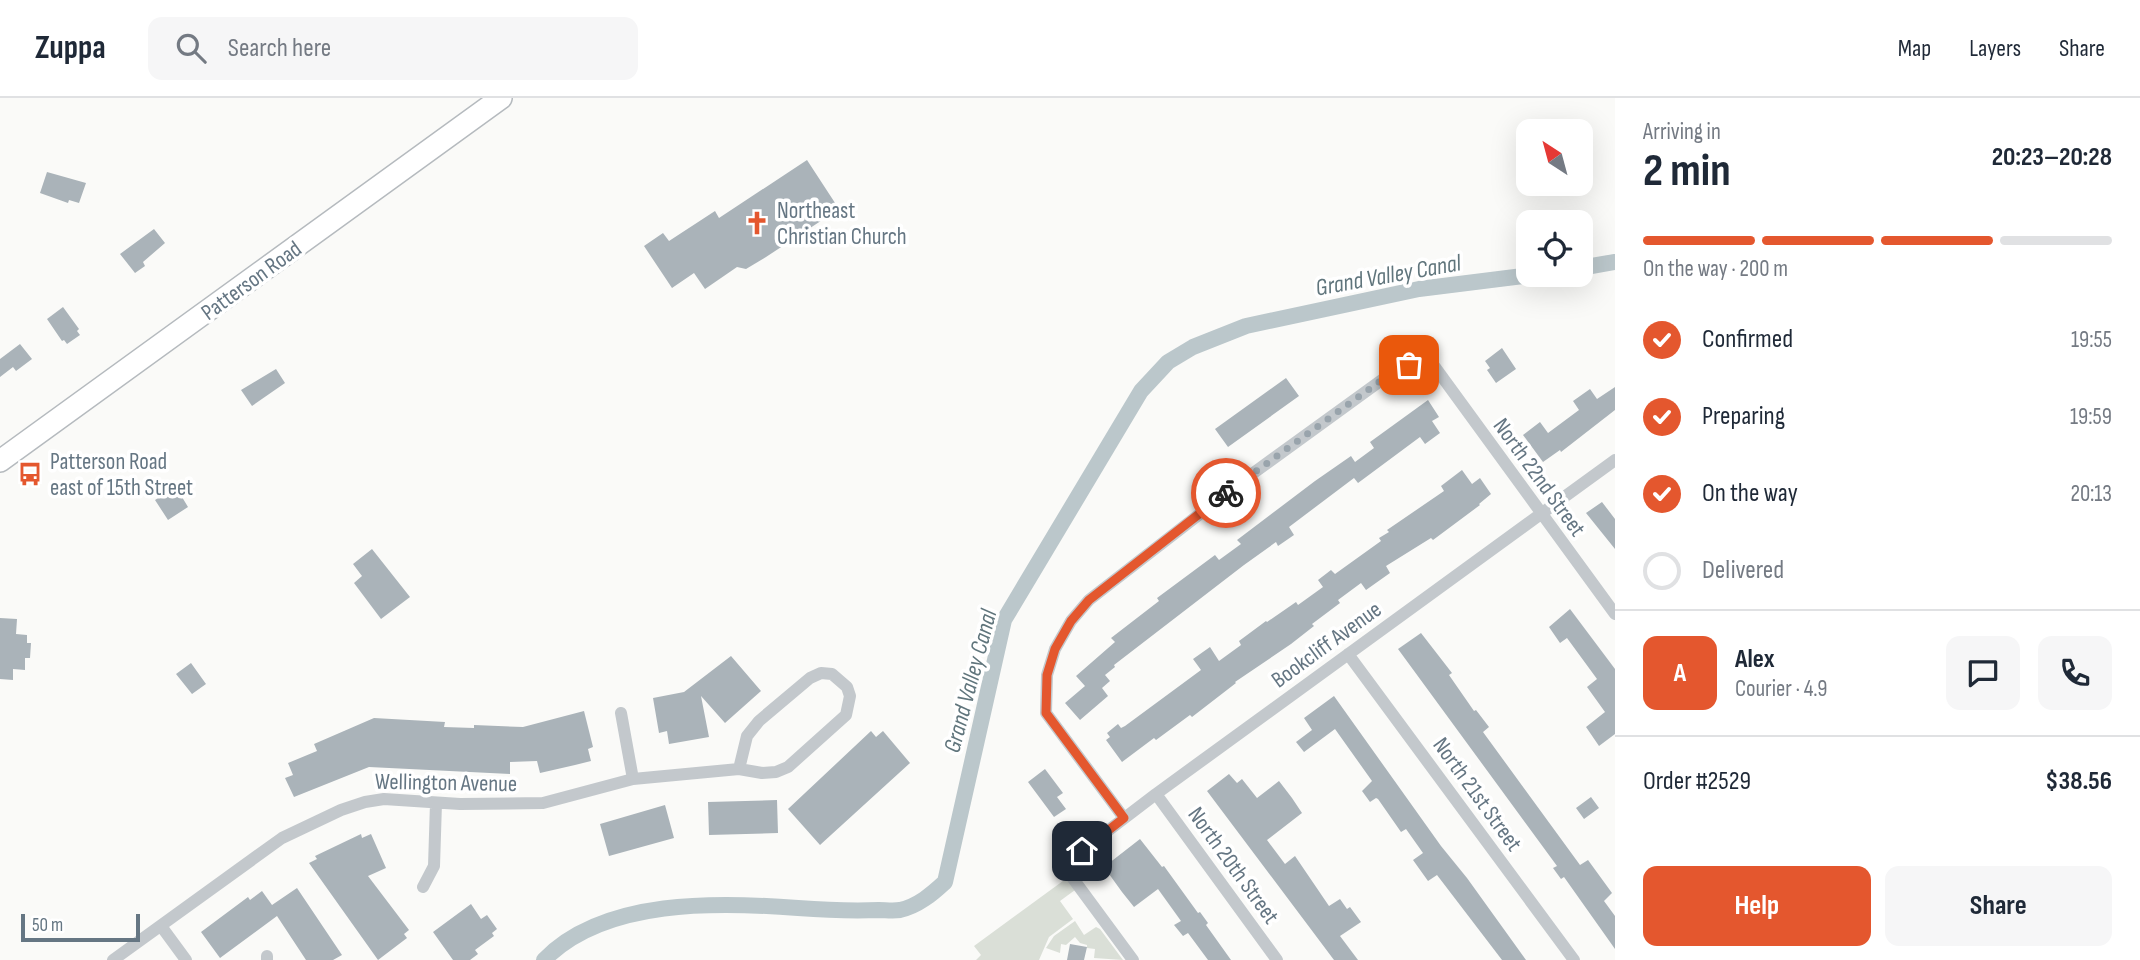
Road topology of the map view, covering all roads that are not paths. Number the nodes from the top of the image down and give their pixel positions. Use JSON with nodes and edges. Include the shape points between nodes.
{"nodes":[{"id":1,"x":501,"y":98,"type":"edge"},
{"id":2,"x":1615,"y":460,"type":"edge"},
{"id":3,"x":0,"y":461,"type":"edge"},
{"id":4,"x":1541,"y":513,"type":"junction"},
{"id":5,"x":1615,"y":614,"type":"edge"},
{"id":6,"x":1348,"y":654,"type":"junction"},
{"id":7,"x":621,"y":713,"type":"dead end"},
{"id":8,"x":738,"y":769,"type":"junction"},
{"id":9,"x":633,"y":779,"type":"junction"},
{"id":10,"x":1156,"y":794,"type":"junction"},
{"id":11,"x":436,"y":803,"type":"junction"},
{"id":12,"x":1124,"y":818,"type":"junction"},
{"id":13,"x":423,"y":887,"type":"dead end"},
{"id":14,"x":161,"y":926,"type":"junction"},
{"id":15,"x":113,"y":960,"type":"edge"},
{"id":16,"x":186,"y":960,"type":"edge"},
{"id":17,"x":1133,"y":960,"type":"edge"},
{"id":18,"x":1277,"y":960,"type":"edge"},
{"id":19,"x":1574,"y":960,"type":"edge"}],
"edges":[{"from":1,"to":3,"type":"main road","name":"Patterson Road"},
{"from":2,"to":4,"type":"street","name":"Bookcliff Avenue"},
{"from":4,"to":5,"type":"street","name":"North 22nd Street"},
{"from":4,"to":6,"type":"street","name":"Bookcliff Avenue"},
{"from":4,"to":12,"type":"street","name":"North 22nd Street","via":[[1432,363],[1409,365],[1390,374],[1241,482],[1089,600],[1055,649],[1047,675],[1046,713]]},
{"from":6,"to":10,"type":"street","name":"Bookcliff Avenue"},
{"from":6,"to":19,"type":"street","name":"North 21st Street"},
{"from":7,"to":9,"type":"street"},
{"from":8,"to":8,"type":"street","name":"Wellington Avenue","via":[[762,773],[788,767],[846,715],[847,687],[832,674],[810,678],[747,736]]},
{"from":8,"to":9,"type":"street","name":"Wellington Avenue"},
{"from":9,"to":11,"type":"street","name":"Wellington Avenue","via":[[543,803]]},
{"from":10,"to":12,"type":"street","name":"Bookcliff Avenue"},
{"from":10,"to":18,"type":"street","name":"North 20th Street"},
{"from":11,"to":13,"type":"street","via":[[434,866]]},
{"from":11,"to":14,"type":"street","name":"Wellington Avenue","via":[[384,799],[341,810],[282,838]]},
{"from":12,"to":17,"type":"street","name":"Bookcliff Avenue","via":[[1063,865]]},
{"from":14,"to":15,"type":"street","name":"Wellington Avenue"},
{"from":14,"to":16,"type":"street"}]}
